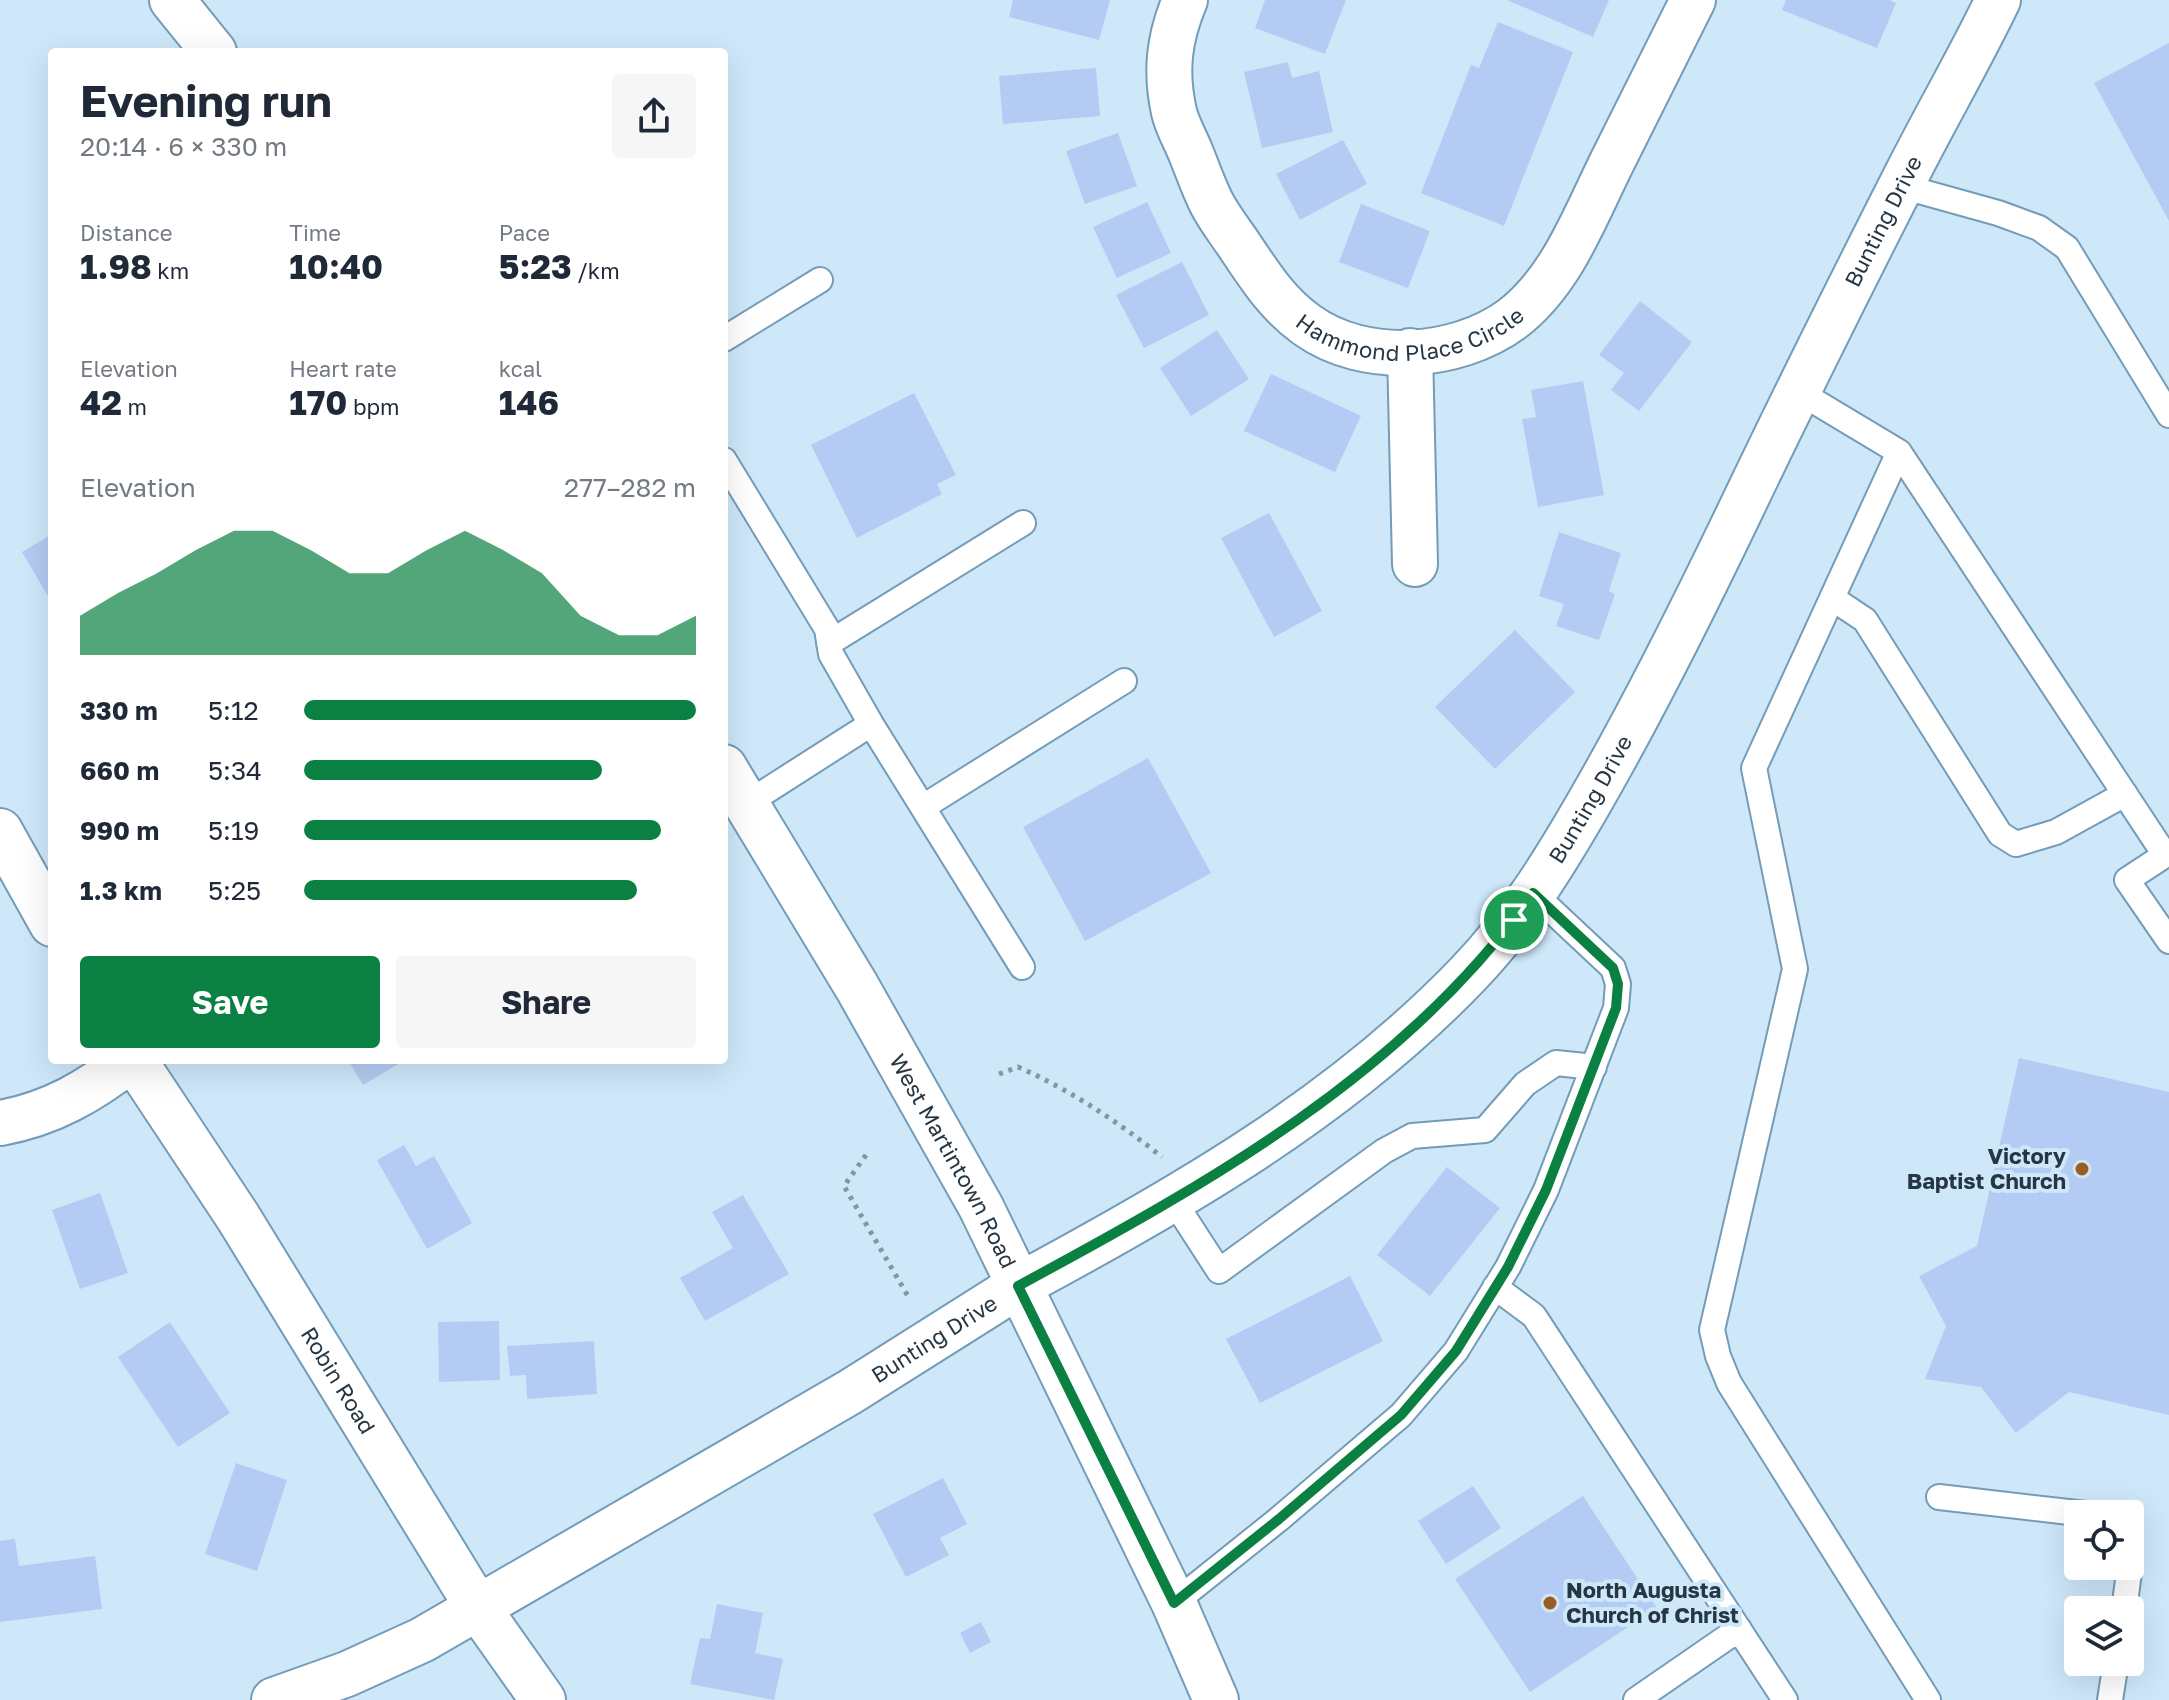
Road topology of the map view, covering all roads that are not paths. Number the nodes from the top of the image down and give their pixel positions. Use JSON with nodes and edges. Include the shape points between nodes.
{"nodes":[{"id":1,"x":172,"y":0,"type":"edge"},
{"id":2,"x":1185,"y":0,"type":"edge"},
{"id":3,"x":1693,"y":0,"type":"edge"},
{"id":4,"x":1998,"y":0,"type":"edge"},
{"id":5,"x":211,"y":48,"type":"edge"},
{"id":6,"x":1901,"y":186,"type":"junction"},
{"id":7,"x":820,"y":280,"type":"dead end"},
{"id":8,"x":728,"y":337,"type":"edge"},
{"id":9,"x":1410,"y":351,"type":"junction"},
{"id":10,"x":1799,"y":392,"type":"junction"},
{"id":11,"x":2169,"y":415,"type":"edge"},
{"id":12,"x":1899,"y":452,"type":"junction"},
{"id":13,"x":728,"y":467,"type":"edge"},
{"id":14,"x":1023,"y":523,"type":"dead end"},
{"id":15,"x":1415,"y":564,"type":"dead end"},
{"id":16,"x":1832,"y":598,"type":"junction"},
{"id":17,"x":829,"y":643,"type":"junction"},
{"id":18,"x":1124,"y":681,"type":"dead end"},
{"id":19,"x":871,"y":724,"type":"junction"},
{"id":20,"x":728,"y":774,"type":"edge"},
{"id":21,"x":2125,"y":794,"type":"junction"},
{"id":22,"x":746,"y":804,"type":"junction"},
{"id":23,"x":923,"y":807,"type":"junction"},
{"id":24,"x":0,"y":831,"type":"edge"},
{"id":25,"x":2167,"y":853,"type":"edge"},
{"id":26,"x":1533,"y":893,"type":"junction"},
{"id":27,"x":48,"y":917,"type":"edge"},
{"id":28,"x":2169,"y":941,"type":"edge"},
{"id":29,"x":1022,"y":967,"type":"dead end"},
{"id":30,"x":126,"y":1064,"type":"edge"},
{"id":31,"x":135,"y":1064,"type":"edge"},
{"id":32,"x":1594,"y":1067,"type":"junction"},
{"id":33,"x":0,"y":1123,"type":"edge"},
{"id":34,"x":1169,"y":1180,"type":"junction"},
{"id":35,"x":1018,"y":1286,"type":"junction"},
{"id":36,"x":1495,"y":1287,"type":"junction"},
{"id":37,"x":1939,"y":1497,"type":"dead end"},
{"id":38,"x":2064,"y":1511,"type":"edge"},
{"id":39,"x":1174,"y":1603,"type":"junction"},
{"id":40,"x":478,"y":1608,"type":"junction"},
{"id":41,"x":1739,"y":1629,"type":"junction"},
{"id":42,"x":2114,"y":1676,"type":"edge"},
{"id":43,"x":274,"y":1700,"type":"edge"},
{"id":44,"x":543,"y":1700,"type":"edge"},
{"id":45,"x":1216,"y":1700,"type":"edge"},
{"id":46,"x":1636,"y":1700,"type":"edge"},
{"id":47,"x":1785,"y":1700,"type":"edge"},
{"id":48,"x":1928,"y":1700,"type":"edge"},
{"id":49,"x":2110,"y":1700,"type":"edge"}],
"edges":[{"from":1,"to":5,"type":"street"},
{"from":2,"to":9,"type":"street","name":"Hammond Place Circle","via":[[1172,30],[1174,113],[1211,203],[1265,284],[1309,327],[1367,350]]},
{"from":3,"to":9,"type":"street","name":"Hammond Place Circle","via":[[1572,242],[1534,300],[1484,336],[1455,347]]},
{"from":4,"to":6,"type":"street","name":"Bunting Drive"},
{"from":6,"to":10,"type":"street","name":"Bunting Drive"},
{"from":6,"to":11,"type":"lane","via":[[2039,228],[2067,248]]},
{"from":7,"to":8,"type":"lane"},
{"from":9,"to":15,"type":"street"},
{"from":10,"to":12,"type":"lane"},
{"from":10,"to":26,"type":"street","name":"Bunting Drive","via":[[1634,724]]},
{"from":12,"to":16,"type":"lane"},
{"from":12,"to":21,"type":"lane"},
{"from":13,"to":17,"type":"lane","via":[[827,629]]},
{"from":14,"to":17,"type":"lane"},
{"from":16,"to":21,"type":"lane","via":[[1865,620],[2000,834],[2016,844],[2056,832]]},
{"from":16,"to":48,"type":"lane","via":[[1754,768],[1795,969],[1712,1330],[1729,1383]]},
{"from":17,"to":19,"type":"lane"},
{"from":18,"to":23,"type":"lane"},
{"from":19,"to":22,"type":"lane"},
{"from":19,"to":23,"type":"lane"},
{"from":20,"to":22,"type":"street","name":"West Martintown Road"},
{"from":21,"to":25,"type":"lane"},
{"from":22,"to":35,"type":"street","name":"West Martintown Road","via":[[865,1001],[981,1207]]},
{"from":23,"to":29,"type":"lane"},
{"from":24,"to":27,"type":"street"},
{"from":25,"to":28,"type":"lane","via":[[2127,880]]},
{"from":26,"to":32,"type":"lane","via":[[1613,968],[1616,1008]]},
{"from":26,"to":34,"type":"street","name":"Bunting Drive","via":[[1472,971],[1353,1078],[1277,1134]]},
{"from":30,"to":33,"type":"street","via":[[57,1107]]},
{"from":31,"to":40,"type":"street","name":"Robin Road","via":[[238,1217]]},
{"from":32,"to":34,"type":"lane","via":[[1556,1063],[1525,1084],[1485,1130],[1412,1136],[1384,1151],[1219,1271]]},
{"from":32,"to":36,"type":"lane","via":[[1546,1190]]},
{"from":34,"to":35,"type":"street","name":"Bunting Drive"},
{"from":35,"to":39,"type":"street","name":"West Martintown Road"},
{"from":35,"to":40,"type":"street","name":"Bunting Drive","via":[[850,1392]]},
{"from":36,"to":39,"type":"lane","via":[[1456,1351],[1401,1415]]},
{"from":36,"to":41,"type":"lane","via":[[1534,1316]]},
{"from":37,"to":38,"type":"lane"},
{"from":39,"to":45,"type":"street","name":"West Martintown Road"},
{"from":40,"to":43,"type":"street","name":"Bunting Drive","via":[[347,1674]]},
{"from":40,"to":44,"type":"street","name":"Robin Road"},
{"from":41,"to":46,"type":"lane"},
{"from":41,"to":47,"type":"lane"},
{"from":42,"to":49,"type":"lane"}]}
